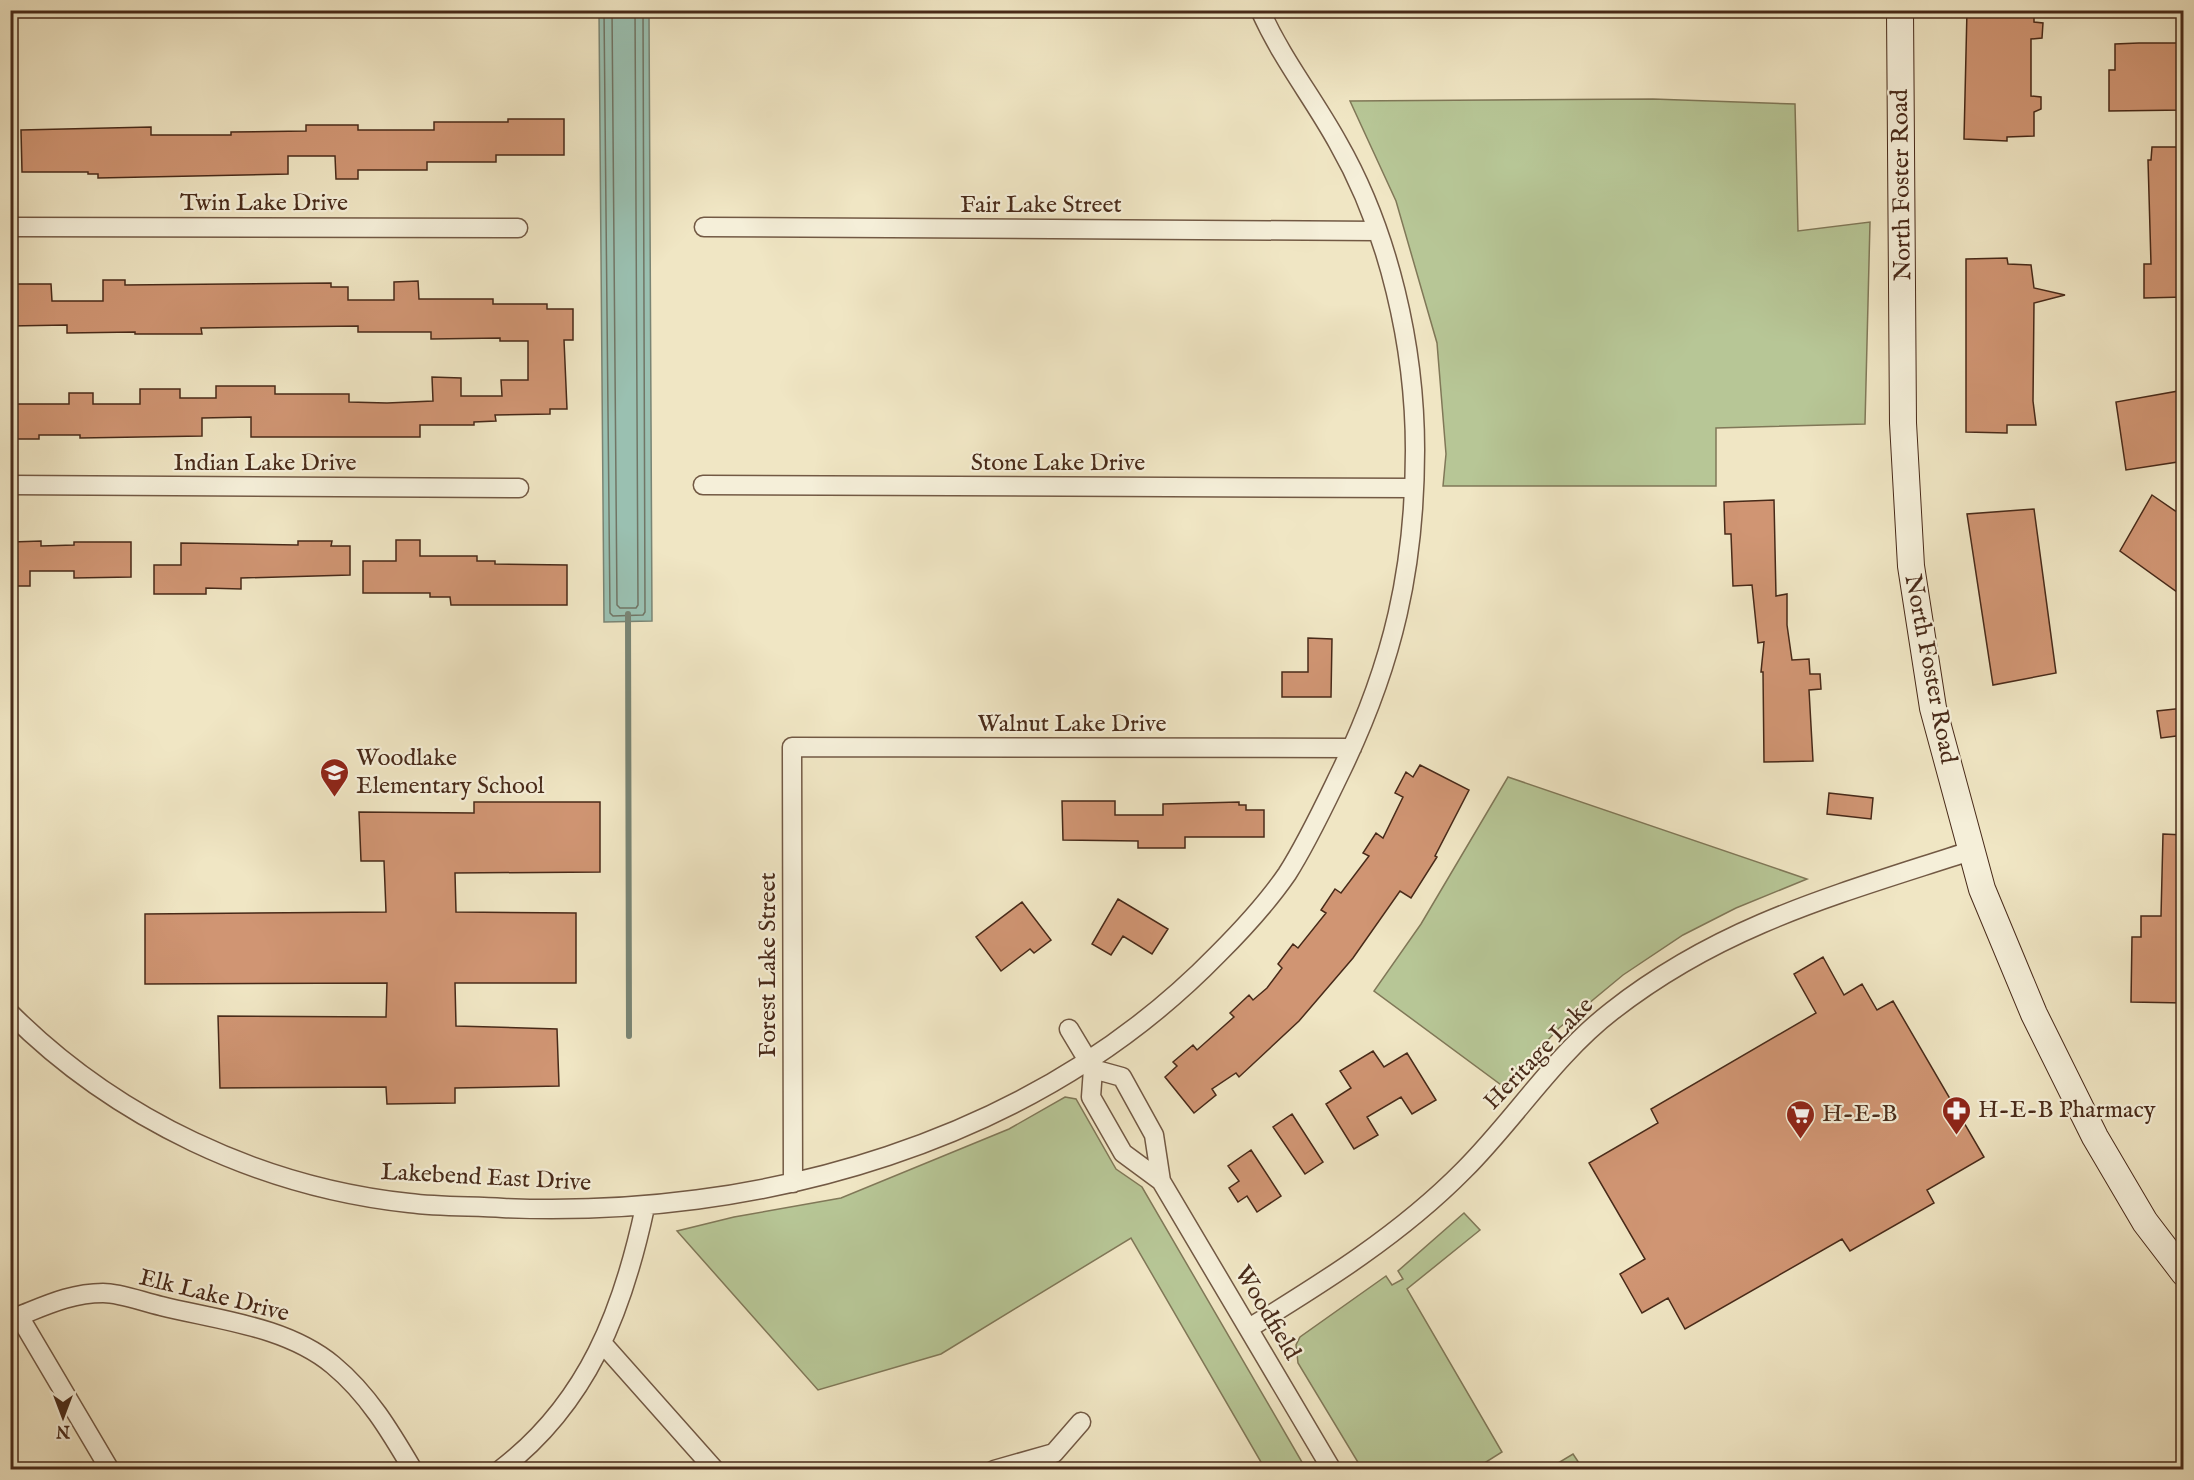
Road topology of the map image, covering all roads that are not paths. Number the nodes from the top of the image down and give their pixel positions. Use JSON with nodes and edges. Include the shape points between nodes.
{"nodes":[{"id":1,"x":1260,"y":10,"type":"edge"},
{"id":2,"x":1900,"y":10,"type":"edge"},
{"id":3,"x":10,"y":227,"type":"edge"},
{"id":4,"x":704,"y":227,"type":"dead end"},
{"id":5,"x":518,"y":228,"type":"dead end"},
{"id":6,"x":1377,"y":231,"type":"junction"},
{"id":7,"x":10,"y":485,"type":"edge"},
{"id":8,"x":703,"y":485,"type":"dead end"},
{"id":9,"x":519,"y":488,"type":"dead end"},
{"id":10,"x":1414,"y":488,"type":"junction"},
{"id":11,"x":792,"y":747,"type":"joint"},
{"id":12,"x":1352,"y":748,"type":"junction"},
{"id":13,"x":1970,"y":851,"type":"junction"},
{"id":14,"x":10,"y":1013,"type":"edge"},
{"id":15,"x":1069,"y":1029,"type":"dead end"},
{"id":16,"x":1090,"y":1064,"type":"junction"},
{"id":17,"x":1161,"y":1181,"type":"junction"},
{"id":18,"x":793,"y":1183,"type":"junction"},
{"id":19,"x":645,"y":1207,"type":"junction"},
{"id":20,"x":2184,"y":1273,"type":"edge"},
{"id":21,"x":1249,"y":1328,"type":"junction"},
{"id":22,"x":603,"y":1344,"type":"junction"},
{"id":23,"x":1081,"y":1422,"type":"dead end"},
{"id":24,"x":110,"y":1470,"type":"edge"},
{"id":25,"x":413,"y":1470,"type":"edge"},
{"id":26,"x":500,"y":1470,"type":"edge"},
{"id":27,"x":715,"y":1470,"type":"edge"},
{"id":28,"x":994,"y":1470,"type":"edge"},
{"id":29,"x":1332,"y":1470,"type":"edge"}],
"edges":[{"from":1,"to":6,"type":"street","name":"Lakebend East Drive","via":[[1277,48],[1339,143]]},
{"from":2,"to":13,"type":"main road","name":"North Foster Road","via":[[1903,423],[1911,566],[1933,708]]},
{"from":3,"to":5,"type":"street","name":"Twin Lake Drive"},
{"from":4,"to":6,"type":"street","name":"Fair Lake Street"},
{"from":6,"to":10,"type":"street","name":"Lakebend East Drive","via":[[1396,298],[1410,371]]},
{"from":7,"to":9,"type":"street","name":"Indian Lake Drive"},
{"from":8,"to":10,"type":"street","name":"Stone Lake Drive"},
{"from":10,"to":12,"type":"street","name":"Lakebend East Drive","via":[[1413,525],[1399,616]]},
{"from":11,"to":12,"type":"street","name":"Walnut Lake Drive"},
{"from":11,"to":18,"type":"street","name":"Forest Lake Street"},
{"from":12,"to":16,"type":"street","name":"Lakebend East Drive","via":[[1286,876],[1189,984]]},
{"from":13,"to":20,"type":"main road","name":"North Foster Road","via":[[2034,1014],[2095,1137],[2145,1222]]},
{"from":13,"to":21,"type":"street","name":"Heritage Lake","via":[[1777,915],[1720,940],[1667,972],[1611,1012],[1570,1049],[1464,1170],[1397,1230]]},
{"from":14,"to":19,"type":"street","name":"Lakebend East Drive","via":[[85,1078],[144,1116],[206,1148],[272,1174],[340,1192],[410,1203],[544,1209]]},
{"from":15,"to":16,"type":"street"},
{"from":16,"to":17,"type":"street","name":"Woodfield","via":[[1091,1097],[1123,1153]]},
{"from":16,"to":17,"type":"street","name":"Woodfield","via":[[1122,1077],[1154,1135]]},
{"from":16,"to":18,"type":"street","name":"Lakebend East Drive","via":[[945,1135],[856,1167]]},
{"from":17,"to":21,"type":"street","name":"Woodfield"},
{"from":18,"to":19,"type":"street","name":"Lakebend East Drive"},
{"from":19,"to":22,"type":"street","via":[[635,1251]]},
{"from":21,"to":29,"type":"street","name":"Woodfield"},
{"from":22,"to":26,"type":"street","via":[[565,1405]]},
{"from":22,"to":27,"type":"street"},
{"from":23,"to":28,"type":"street","via":[[1053,1454]]},
{"from":24,"to":25,"type":"street","name":"Elk Lake Drive","via":[[19,1316],[68,1297],[104,1293],[294,1341],[331,1363],[362,1392]]}]}
